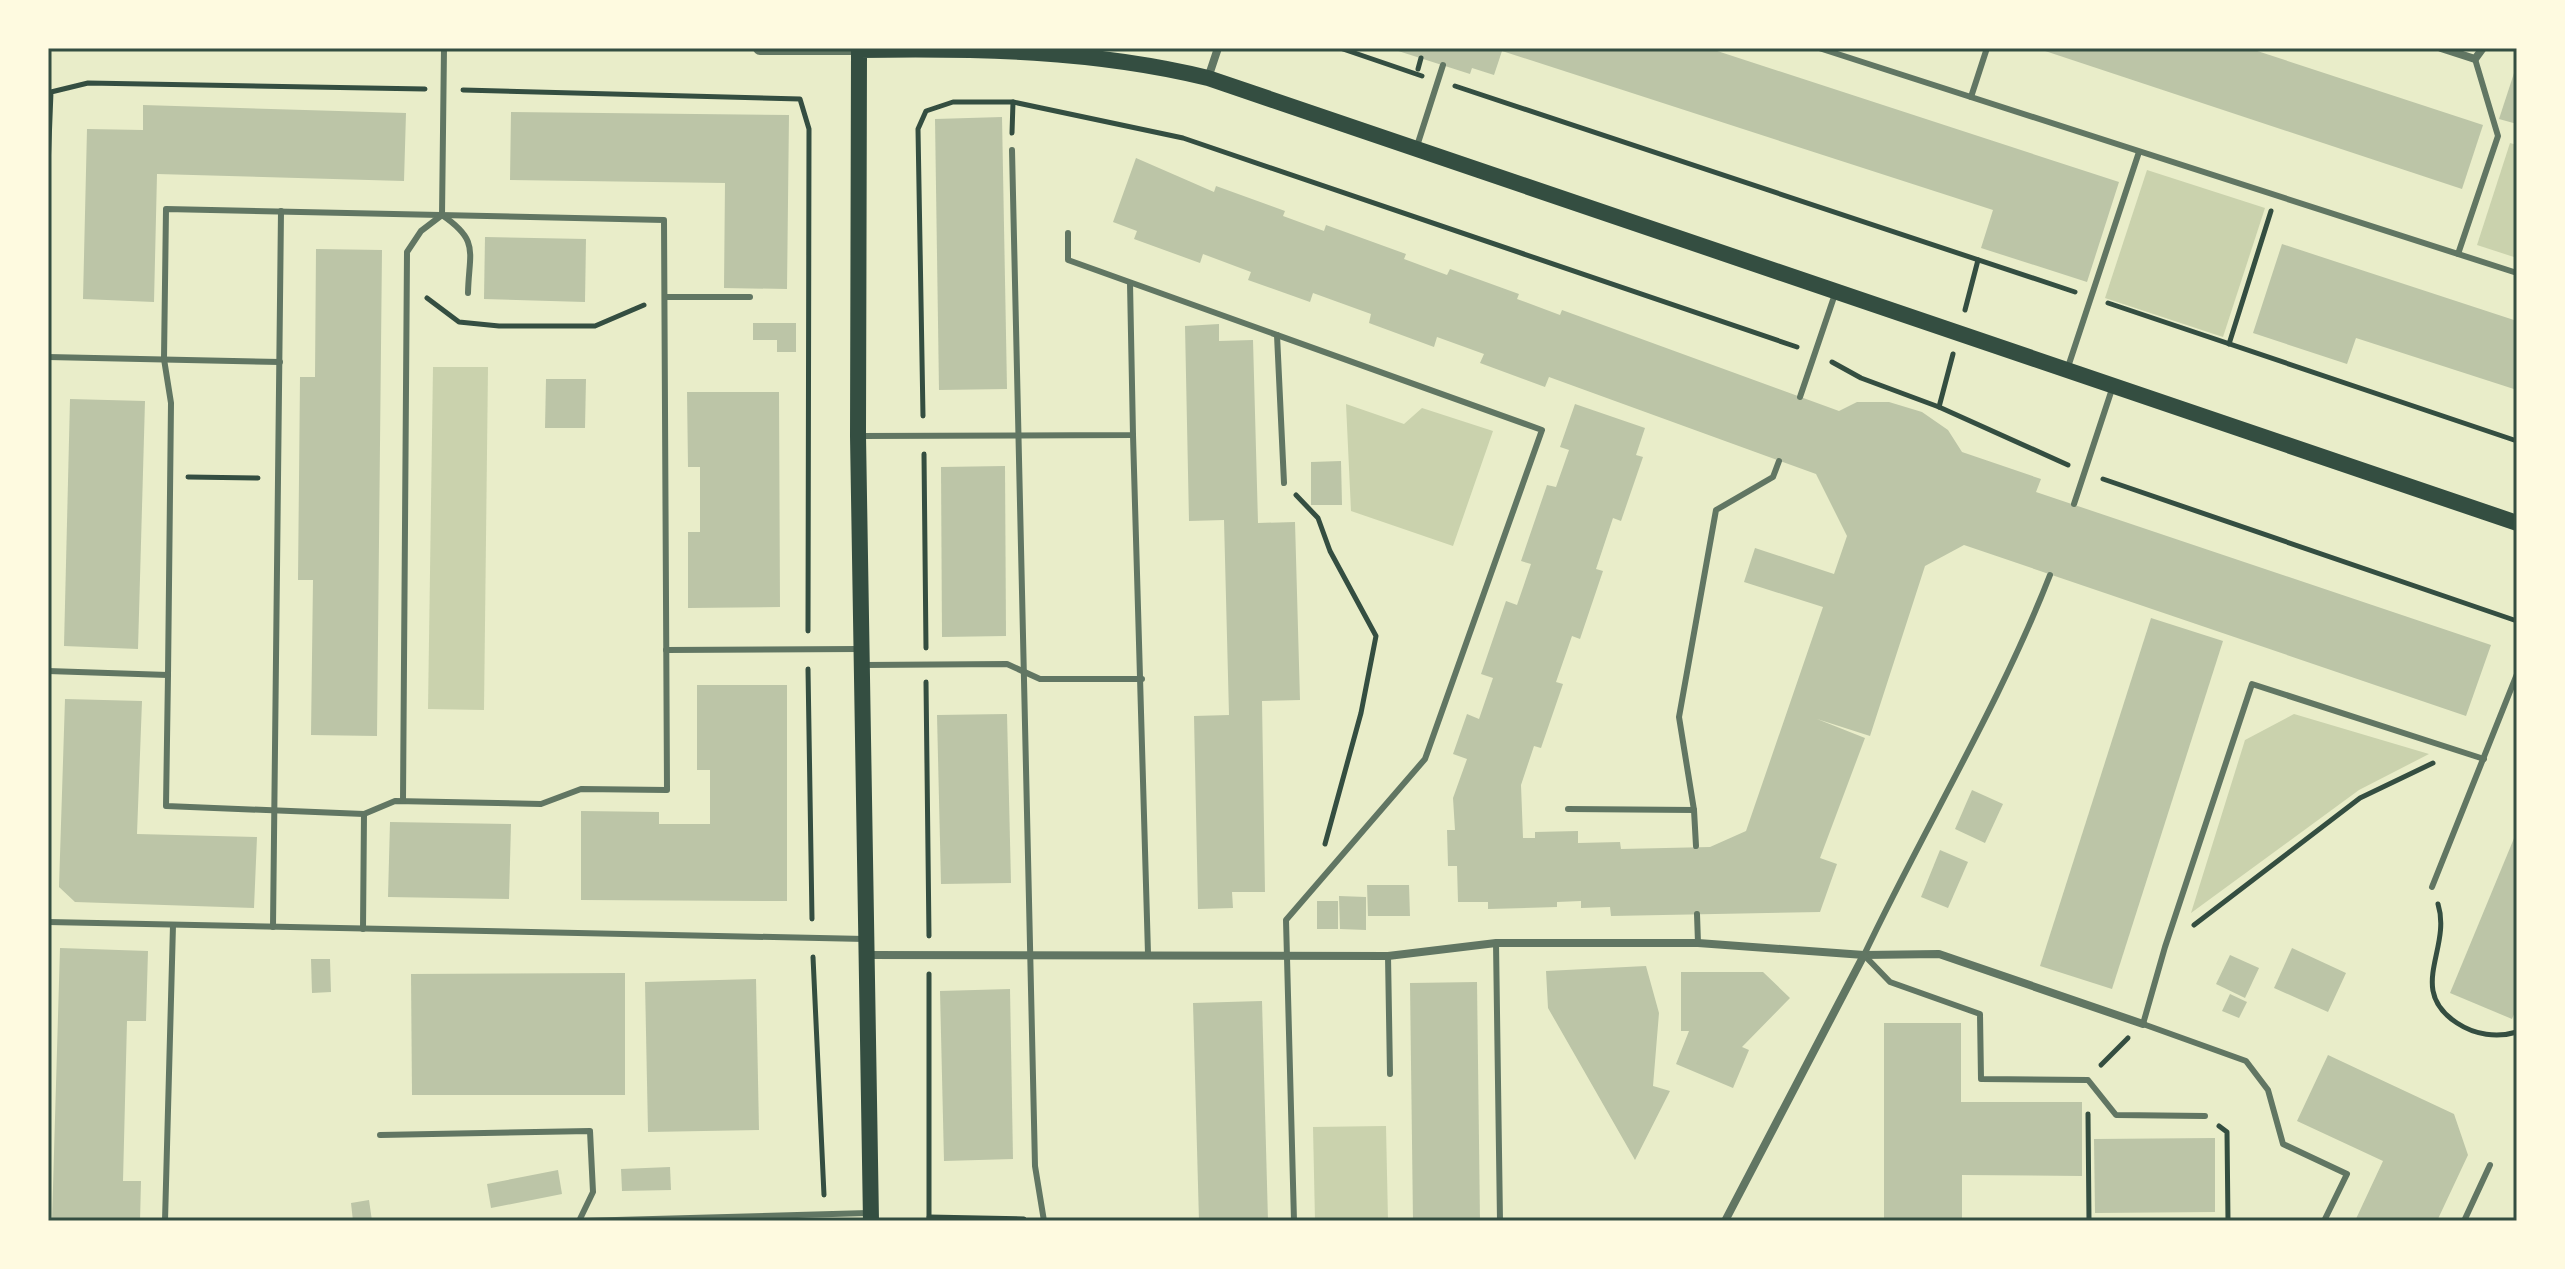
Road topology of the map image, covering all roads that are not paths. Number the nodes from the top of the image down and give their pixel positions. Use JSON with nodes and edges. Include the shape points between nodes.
{"nodes":[{"id":1,"x":444,"y":48,"type":"edge"},
{"id":2,"x":760,"y":48,"type":"edge"},
{"id":3,"x":1218,"y":48,"type":"edge"},
{"id":4,"x":1819,"y":48,"type":"edge"},
{"id":5,"x":1987,"y":48,"type":"edge"},
{"id":6,"x":2441,"y":48,"type":"edge"},
{"id":7,"x":2483,"y":48,"type":"edge"},
{"id":8,"x":859,"y":49,"type":"edge"},
{"id":9,"x":1831,"y":50,"type":"edge"},
{"id":10,"x":1021,"y":51,"type":"edge"},
{"id":11,"x":2475,"y":59,"type":"junction"},
{"id":12,"x":1443,"y":65,"type":"dead end"},
{"id":13,"x":1208,"y":78,"type":"junction"},
{"id":14,"x":1971,"y":97,"type":"junction"},
{"id":15,"x":1416,"y":148,"type":"junction"},
{"id":16,"x":1012,"y":150,"type":"road end"},
{"id":17,"x":2139,"y":152,"type":"junction"},
{"id":18,"x":281,"y":211,"type":"junction"},
{"id":19,"x":442,"y":215,"type":"junction"},
{"id":20,"x":1068,"y":233,"type":"dead end"},
{"id":21,"x":2458,"y":254,"type":"junction"},
{"id":22,"x":2517,"y":273,"type":"edge"},
{"id":23,"x":1130,"y":283,"type":"junction"},
{"id":24,"x":468,"y":293,"type":"dead end"},
{"id":25,"x":1835,"y":294,"type":"junction"},
{"id":26,"x":665,"y":297,"type":"junction"},
{"id":27,"x":750,"y":297,"type":"dead end"},
{"id":28,"x":1277,"y":335,"type":"junction"},
{"id":29,"x":48,"y":357,"type":"edge"},
{"id":30,"x":164,"y":359,"type":"junction"},
{"id":31,"x":280,"y":362,"type":"junction"},
{"id":32,"x":2067,"y":370,"type":"junction"},
{"id":33,"x":2113,"y":386,"type":"junction"},
{"id":34,"x":1800,"y":397,"type":"dead end"},
{"id":35,"x":1018,"y":435,"type":"junction"},
{"id":36,"x":1133,"y":435,"type":"junction"},
{"id":37,"x":858,"y":436,"type":"junction"},
{"id":38,"x":1779,"y":461,"type":"dead end"},
{"id":39,"x":1284,"y":483,"type":"road end"},
{"id":40,"x":2074,"y":504,"type":"dead end"},
{"id":41,"x":2517,"y":523,"type":"edge"},
{"id":42,"x":2050,"y":575,"type":"dead end"},
{"id":43,"x":666,"y":650,"type":"junction"},
{"id":44,"x":864,"y":657,"type":"junction"},
{"id":45,"x":48,"y":671,"type":"edge"},
{"id":46,"x":1023,"y":671,"type":"junction"},
{"id":47,"x":2517,"y":674,"type":"edge"},
{"id":48,"x":168,"y":675,"type":"junction"},
{"id":49,"x":1142,"y":679,"type":"junction"},
{"id":50,"x":2484,"y":759,"type":"junction"},
{"id":51,"x":403,"y":801,"type":"junction"},
{"id":52,"x":1568,"y":809,"type":"dead end"},
{"id":53,"x":274,"y":810,"type":"junction"},
{"id":54,"x":1694,"y":810,"type":"junction"},
{"id":55,"x":364,"y":814,"type":"junction"},
{"id":56,"x":1696,"y":846,"type":"dead end"},
{"id":57,"x":2432,"y":887,"type":"road end"},
{"id":58,"x":1697,"y":914,"type":"dead end"},
{"id":59,"x":48,"y":922,"type":"edge"},
{"id":60,"x":173,"y":925,"type":"junction"},
{"id":61,"x":273,"y":927,"type":"junction"},
{"id":62,"x":363,"y":929,"type":"junction"},
{"id":63,"x":1496,"y":943,"type":"junction"},
{"id":64,"x":1698,"y":943,"type":"junction"},
{"id":65,"x":866,"y":947,"type":"junction"},
{"id":66,"x":1285,"y":953,"type":"junction"},
{"id":67,"x":1030,"y":954,"type":"junction"},
{"id":68,"x":1148,"y":954,"type":"junction"},
{"id":69,"x":1864,"y":955,"type":"junction"},
{"id":70,"x":1388,"y":956,"type":"junction"},
{"id":71,"x":2143,"y":1024,"type":"junction"},
{"id":72,"x":1390,"y":1074,"type":"dead end"},
{"id":73,"x":2205,"y":1116,"type":"road end"},
{"id":74,"x":380,"y":1135,"type":"dead end"},
{"id":75,"x":2490,"y":1165,"type":"dead end"},
{"id":76,"x":871,"y":1217,"type":"edge"},
{"id":77,"x":1044,"y":1218,"type":"edge"},
{"id":78,"x":165,"y":1221,"type":"edge"},
{"id":79,"x":578,"y":1221,"type":"edge"},
{"id":80,"x":1294,"y":1221,"type":"edge"},
{"id":81,"x":1500,"y":1221,"type":"edge"},
{"id":82,"x":1725,"y":1221,"type":"edge"},
{"id":83,"x":2324,"y":1221,"type":"edge"},
{"id":84,"x":2464,"y":1221,"type":"edge"}],
"edges":[{"from":1,"to":19,"type":"lane"},
{"from":2,"to":8,"type":"street"},
{"from":3,"to":13,"type":"street"},
{"from":4,"to":9,"type":"lane"},
{"from":5,"to":14,"type":"lane"},
{"from":6,"to":11,"type":"street"},
{"from":7,"to":11,"type":"street"},
{"from":8,"to":10,"type":"main road"},
{"from":8,"to":37,"type":"main road"},
{"from":9,"to":14,"type":"lane"},
{"from":10,"to":13,"type":"main road","via":[[1112,60]]},
{"from":11,"to":21,"type":"lane","via":[[2498,136]]},
{"from":12,"to":15,"type":"lane"},
{"from":13,"to":15,"type":"main road"},
{"from":14,"to":17,"type":"lane"},
{"from":15,"to":25,"type":"main road"},
{"from":16,"to":35,"type":"lane"},
{"from":17,"to":21,"type":"lane"},
{"from":17,"to":32,"type":"lane"},
{"from":18,"to":19,"type":"lane"},
{"from":18,"to":30,"type":"lane","via":[[166,209]]},
{"from":18,"to":31,"type":"lane"},
{"from":19,"to":24,"type":"lane","via":[[470,241]]},
{"from":19,"to":26,"type":"lane","via":[[664,220]]},
{"from":19,"to":51,"type":"lane","via":[[421,231],[407,252]]},
{"from":20,"to":23,"type":"lane","via":[[1068,260]]},
{"from":21,"to":22,"type":"lane"},
{"from":23,"to":28,"type":"lane"},
{"from":23,"to":36,"type":"lane"},
{"from":25,"to":32,"type":"main road"},
{"from":25,"to":34,"type":"lane"},
{"from":26,"to":27,"type":"lane"},
{"from":26,"to":43,"type":"lane"},
{"from":28,"to":39,"type":"lane"},
{"from":28,"to":66,"type":"lane","via":[[1542,430],[1425,759],[1286,920]]},
{"from":29,"to":30,"type":"lane"},
{"from":30,"to":31,"type":"lane"},
{"from":30,"to":48,"type":"lane","via":[[171,403]]},
{"from":31,"to":53,"type":"lane"},
{"from":32,"to":33,"type":"main road"},
{"from":33,"to":40,"type":"lane"},
{"from":33,"to":41,"type":"main road"},
{"from":35,"to":36,"type":"lane"},
{"from":35,"to":37,"type":"lane"},
{"from":35,"to":46,"type":"lane"},
{"from":36,"to":49,"type":"lane"},
{"from":37,"to":44,"type":"main road"},
{"from":38,"to":54,"type":"lane","via":[[1773,477],[1716,510],[1679,717]]},
{"from":42,"to":69,"type":"lane","via":[[2030,625]]},
{"from":43,"to":44,"type":"lane","via":[[808,649]]},
{"from":43,"to":51,"type":"lane","via":[[667,790],[581,789],[541,804]]},
{"from":44,"to":46,"type":"lane","via":[[926,665],[1007,664]]},
{"from":44,"to":65,"type":"main road"},
{"from":45,"to":48,"type":"lane"},
{"from":46,"to":49,"type":"lane","via":[[1040,679]]},
{"from":46,"to":67,"type":"lane"},
{"from":47,"to":50,"type":"lane"},
{"from":48,"to":53,"type":"lane","via":[[166,806]]},
{"from":49,"to":68,"type":"lane"},
{"from":50,"to":57,"type":"lane"},
{"from":50,"to":71,"type":"lane","via":[[2252,684]]},
{"from":51,"to":55,"type":"lane"},
{"from":52,"to":54,"type":"lane"},
{"from":53,"to":55,"type":"lane"},
{"from":53,"to":61,"type":"lane"},
{"from":54,"to":56,"type":"lane"},
{"from":55,"to":62,"type":"lane"},
{"from":58,"to":64,"type":"lane"},
{"from":59,"to":60,"type":"lane"},
{"from":60,"to":61,"type":"lane"},
{"from":60,"to":78,"type":"lane"},
{"from":61,"to":62,"type":"lane"},
{"from":62,"to":65,"type":"lane","via":[[812,938]]},
{"from":63,"to":64,"type":"street"},
{"from":63,"to":70,"type":"street"},
{"from":63,"to":81,"type":"lane"},
{"from":64,"to":69,"type":"street"},
{"from":65,"to":67,"type":"street","via":[[929,954]]},
{"from":65,"to":76,"type":"main road"},
{"from":66,"to":68,"type":"street"},
{"from":66,"to":70,"type":"street"},
{"from":66,"to":80,"type":"lane"},
{"from":67,"to":68,"type":"street"},
{"from":67,"to":77,"type":"lane","via":[[1035,1166]]},
{"from":69,"to":71,"type":"street","via":[[1939,954]]},
{"from":69,"to":73,"type":"lane","via":[[1890,982],[1980,1014],[1981,1079],[2088,1080],[2116,1115]]},
{"from":69,"to":82,"type":"street"},
{"from":70,"to":72,"type":"lane"},
{"from":71,"to":83,"type":"lane","via":[[2246,1061],[2268,1090],[2283,1144],[2347,1174]]},
{"from":74,"to":79,"type":"lane","via":[[590,1131],[593,1192]]},
{"from":75,"to":84,"type":"lane"},
{"from":76,"to":79,"type":"lane","via":[[825,1213]]}]}
